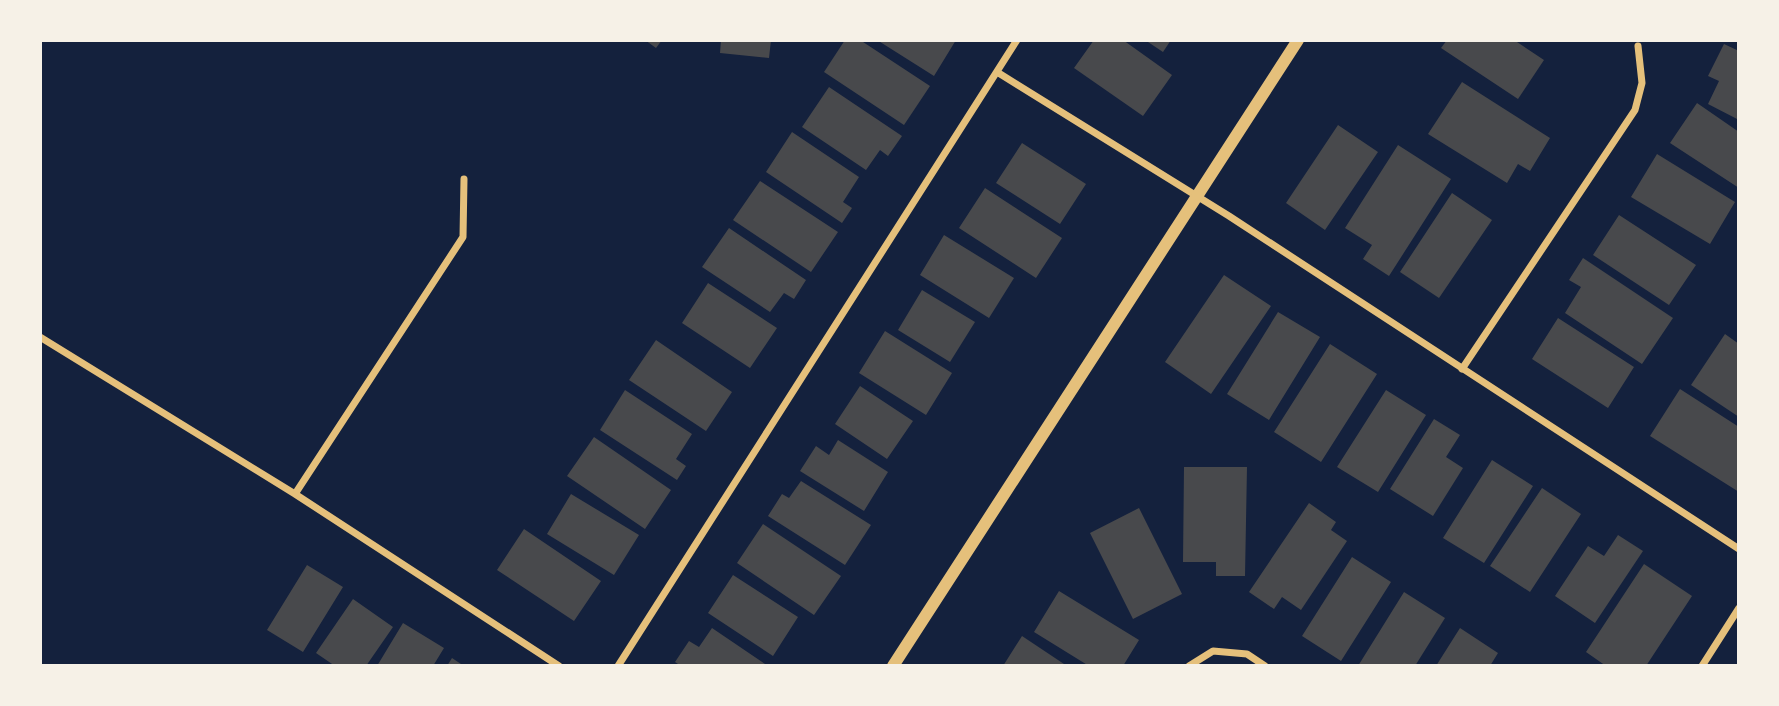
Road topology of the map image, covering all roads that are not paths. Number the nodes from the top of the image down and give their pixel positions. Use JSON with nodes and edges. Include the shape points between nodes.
{"nodes":[{"id":1,"x":1017,"y":40,"type":"edge"},
{"id":2,"x":1298,"y":40,"type":"edge"},
{"id":3,"x":1637,"y":46,"type":"dead end"},
{"id":4,"x":997,"y":72,"type":"junction"},
{"id":5,"x":464,"y":179,"type":"dead end"},
{"id":6,"x":1197,"y":196,"type":"junction"},
{"id":7,"x":40,"y":337,"type":"edge"},
{"id":8,"x":1462,"y":369,"type":"junction"},
{"id":9,"x":295,"y":495,"type":"junction"},
{"id":10,"x":1739,"y":549,"type":"edge"},
{"id":11,"x":1739,"y":608,"type":"edge"},
{"id":12,"x":559,"y":666,"type":"edge"},
{"id":13,"x":618,"y":666,"type":"edge"},
{"id":14,"x":893,"y":666,"type":"edge"},
{"id":15,"x":1189,"y":666,"type":"edge"},
{"id":16,"x":1265,"y":666,"type":"edge"},
{"id":17,"x":1702,"y":666,"type":"edge"}],
"edges":[{"from":1,"to":4,"type":"street"},
{"from":2,"to":6,"type":"street"},
{"from":3,"to":8,"type":"street","via":[[1642,83],[1635,110]]},
{"from":4,"to":6,"type":"street"},
{"from":4,"to":13,"type":"street"},
{"from":5,"to":9,"type":"street","via":[[463,237]]},
{"from":6,"to":8,"type":"street"},
{"from":6,"to":14,"type":"street"},
{"from":7,"to":9,"type":"street"},
{"from":8,"to":10,"type":"street"},
{"from":9,"to":12,"type":"street"},
{"from":11,"to":17,"type":"street"},
{"from":15,"to":16,"type":"street","via":[[1213,651],[1247,654]]}]}
